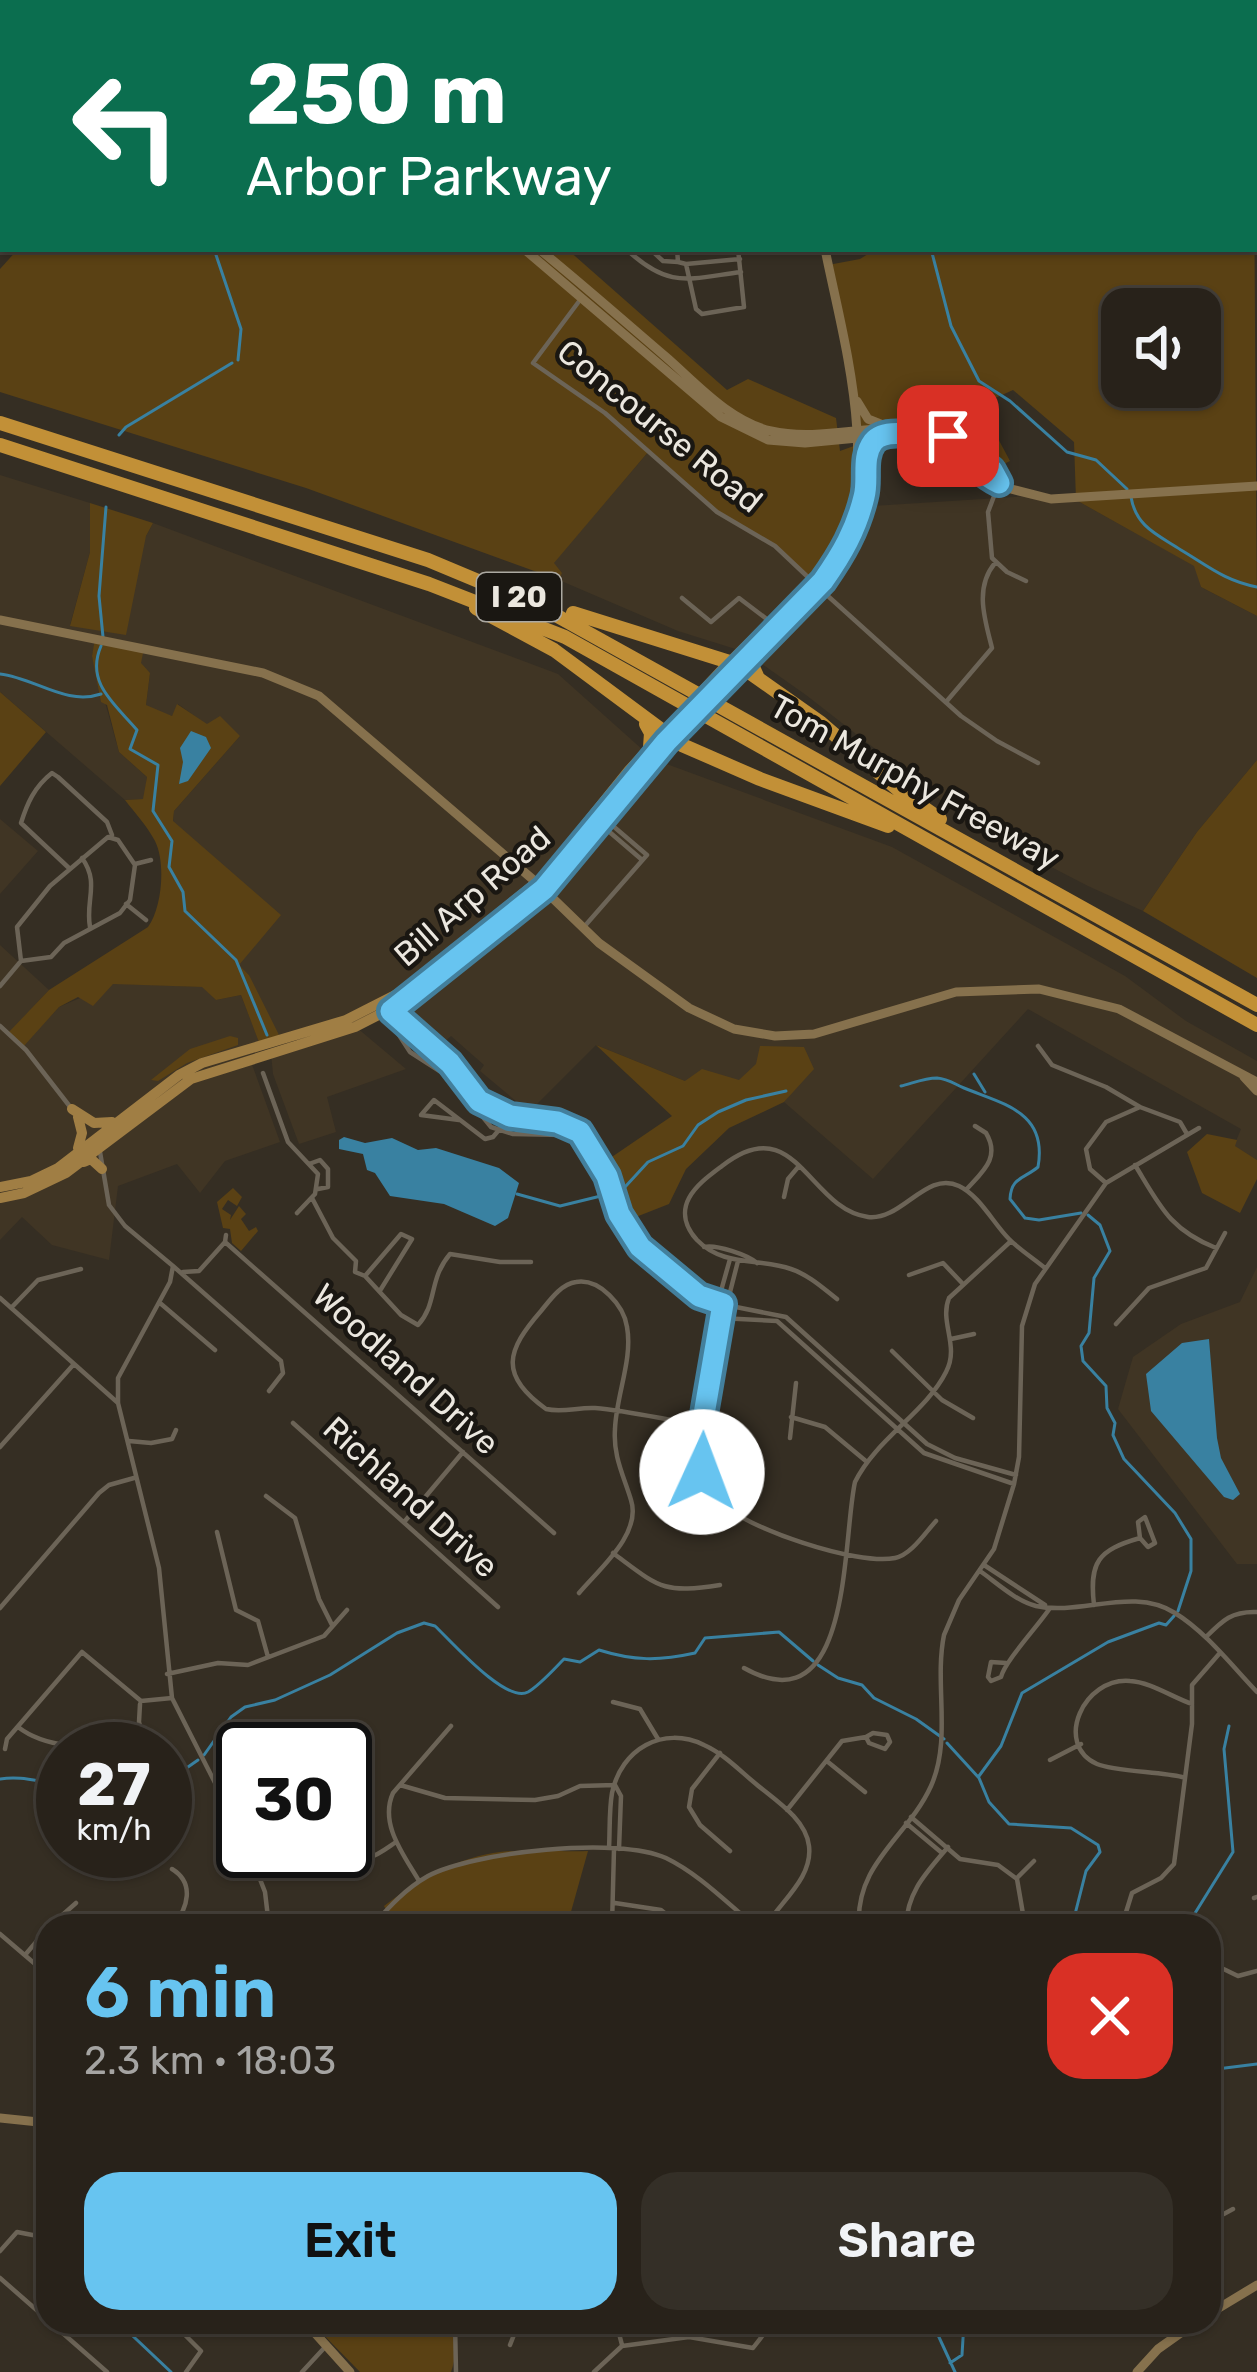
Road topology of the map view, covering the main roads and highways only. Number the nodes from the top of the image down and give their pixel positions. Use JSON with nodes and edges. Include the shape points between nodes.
{"nodes":[{"id":1,"x":528,"y":252,"type":"edge"},
{"id":2,"x":542,"y":252,"type":"edge"},
{"id":3,"x":826,"y":252,"type":"edge"},
{"id":4,"x":845,"y":356,"type":"junction"},
{"id":5,"x":852,"y":392,"type":"junction"},
{"id":6,"x":0,"y":423,"type":"edge"},
{"id":7,"x":888,"y":426,"type":"junction"},
{"id":8,"x":860,"y":430,"type":"junction"},
{"id":9,"x":838,"y":435,"type":"junction"},
{"id":10,"x":880,"y":436,"type":"junction"},
{"id":11,"x":0,"y":445,"type":"edge"},
{"id":12,"x":862,"y":460,"type":"junction"},
{"id":13,"x":999,"y":483,"type":"junction"},
{"id":14,"x":1257,"y":486,"type":"edge"},
{"id":15,"x":428,"y":560,"type":"junction"},
{"id":16,"x":814,"y":583,"type":"junction"},
{"id":17,"x":429,"y":584,"type":"junction"},
{"id":18,"x":0,"y":620,"type":"edge"},
{"id":19,"x":753,"y":651,"type":"junction"},
{"id":20,"x":724,"y":668,"type":"junction"},
{"id":21,"x":757,"y":676,"type":"junction"},
{"id":22,"x":665,"y":742,"type":"junction"},
{"id":23,"x":998,"y":860,"type":"junction"},
{"id":24,"x":540,"y":886,"type":"junction"},
{"id":25,"x":1071,"y":920,"type":"junction"},
{"id":26,"x":1257,"y":1005,"type":"edge"},
{"id":27,"x":386,"y":1009,"type":"junction"},
{"id":28,"x":1257,"y":1025,"type":"edge"},
{"id":29,"x":274,"y":1041,"type":"junction"},
{"id":30,"x":258,"y":1065,"type":"junction"},
{"id":31,"x":1240,"y":1073,"type":"junction"},
{"id":32,"x":1257,"y":1082,"type":"edge"},
{"id":33,"x":1257,"y":1091,"type":"edge"},
{"id":34,"x":121,"y":1119,"type":"junction"},
{"id":35,"x":116,"y":1133,"type":"junction"},
{"id":36,"x":97,"y":1143,"type":"junction"},
{"id":37,"x":73,"y":1156,"type":"junction"},
{"id":38,"x":66,"y":1173,"type":"junction"},
{"id":39,"x":0,"y":1187,"type":"edge"},
{"id":40,"x":0,"y":1198,"type":"edge"},
{"id":41,"x":0,"y":2118,"type":"edge"},
{"id":42,"x":36,"y":2122,"type":"edge"},
{"id":43,"x":1257,"y":2285,"type":"edge"},
{"id":44,"x":1221,"y":2307,"type":"edge"},
{"id":45,"x":315,"y":2334,"type":"edge"},
{"id":46,"x":1179,"y":2334,"type":"edge"},
{"id":47,"x":350,"y":2372,"type":"edge"},
{"id":48,"x":1138,"y":2372,"type":"edge"}],
"edges":[{"from":1,"to":9,"type":"main road","via":[[736,427],[788,442]]},
{"from":2,"to":9,"type":"main road","via":[[741,419],[789,433]]},
{"from":3,"to":4,"type":"main road","name":"Bill Arp Road"},
{"from":4,"to":5,"type":"main road","name":"Bill Arp Road"},
{"from":4,"to":9,"type":"main road","via":[[850,411]]},
{"from":5,"to":7,"type":"main road","via":[[868,419]]},
{"from":5,"to":8,"type":"main road","name":"Bill Arp Road"},
{"from":6,"to":15,"type":"highway","name":"Tom Murphy Freeway","number":"I 20"},
{"from":7,"to":8,"type":"main road"},
{"from":7,"to":13,"type":"main road","via":[[948,436]]},
{"from":8,"to":9,"type":"main road"},
{"from":8,"to":10,"type":"main road"},
{"from":8,"to":12,"type":"main road","name":"Bill Arp Road"},
{"from":9,"to":12,"type":"main road"},
{"from":10,"to":12,"type":"main road"},
{"from":10,"to":13,"type":"main road","via":[[944,445]]},
{"from":11,"to":17,"type":"highway","name":"Tom Murphy Freeway","number":"I 20"},
{"from":12,"to":16,"type":"main road","name":"Bill Arp Road","via":[[850,516]]},
{"from":13,"to":14,"type":"main road","via":[[1028,496],[1076,500]]},
{"from":15,"to":20,"type":"highway"},
{"from":15,"to":23,"type":"highway","name":"Tom Murphy Freeway","number":"I 20","via":[[576,624]]},
{"from":16,"to":19,"type":"main road","name":"Bill Arp Road"},
{"from":16,"to":20,"type":"main road","name":"Bill Arp Road"},
{"from":17,"to":22,"type":"highway","via":[[542,642]]},
{"from":17,"to":25,"type":"highway","name":"Tom Murphy Freeway","number":"I 20","via":[[609,660]]},
{"from":18,"to":24,"type":"main road","via":[[304,687]]},
{"from":19,"to":20,"type":"main road","name":"Bill Arp Road"},
{"from":19,"to":21,"type":"highway"},
{"from":20,"to":21,"type":"highway"},
{"from":20,"to":22,"type":"main road","name":"Bill Arp Road"},
{"from":21,"to":23,"type":"highway"},
{"from":22,"to":24,"type":"main road","name":"Bill Arp Road"},
{"from":22,"to":24,"type":"main road","name":"Bill Arp Road"},
{"from":22,"to":25,"type":"highway","via":[[873,819]]},
{"from":23,"to":26,"type":"highway","name":"Tom Murphy Freeway","number":"I 20"},
{"from":24,"to":27,"type":"main road","name":"Bill Arp Road"},
{"from":24,"to":31,"type":"main road","via":[[689,1008],[752,1033],[814,1034],[956,992],[1039,989],[1125,1012]]},
{"from":25,"to":28,"type":"highway","name":"Tom Murphy Freeway","number":"I 20"},
{"from":27,"to":29,"type":"main road","name":"Bill Arp Road"},
{"from":27,"to":30,"type":"main road","name":"Bill Arp Road"},
{"from":29,"to":30,"type":"main road","via":[[258,1049]]},
{"from":29,"to":34,"type":"main road","name":"Bill Arp Road","via":[[202,1063]]},
{"from":30,"to":35,"type":"main road","name":"Bill Arp Road","via":[[191,1079]]},
{"from":31,"to":32,"type":"main road"},
{"from":31,"to":33,"type":"main road"},
{"from":34,"to":36,"type":"main road","name":"Bill Arp Road"},
{"from":34,"to":37,"type":"main road","via":[[103,1125],[75,1113],[82,1142]]},
{"from":35,"to":36,"type":"main road","name":"Bill Arp Road"},
{"from":35,"to":38,"type":"main road","via":[[101,1166],[91,1159]]},
{"from":36,"to":37,"type":"main road","name":"Bill Arp Road"},
{"from":36,"to":38,"type":"main road","name":"Bill Arp Road"},
{"from":37,"to":39,"type":"main road","name":"Bill Arp Road","via":[[31,1181]]},
{"from":38,"to":40,"type":"main road","name":"Bill Arp Road"},
{"from":41,"to":42,"type":"main road"},
{"from":43,"to":44,"type":"main road"},
{"from":45,"to":47,"type":"main road"},
{"from":46,"to":48,"type":"main road"}]}
